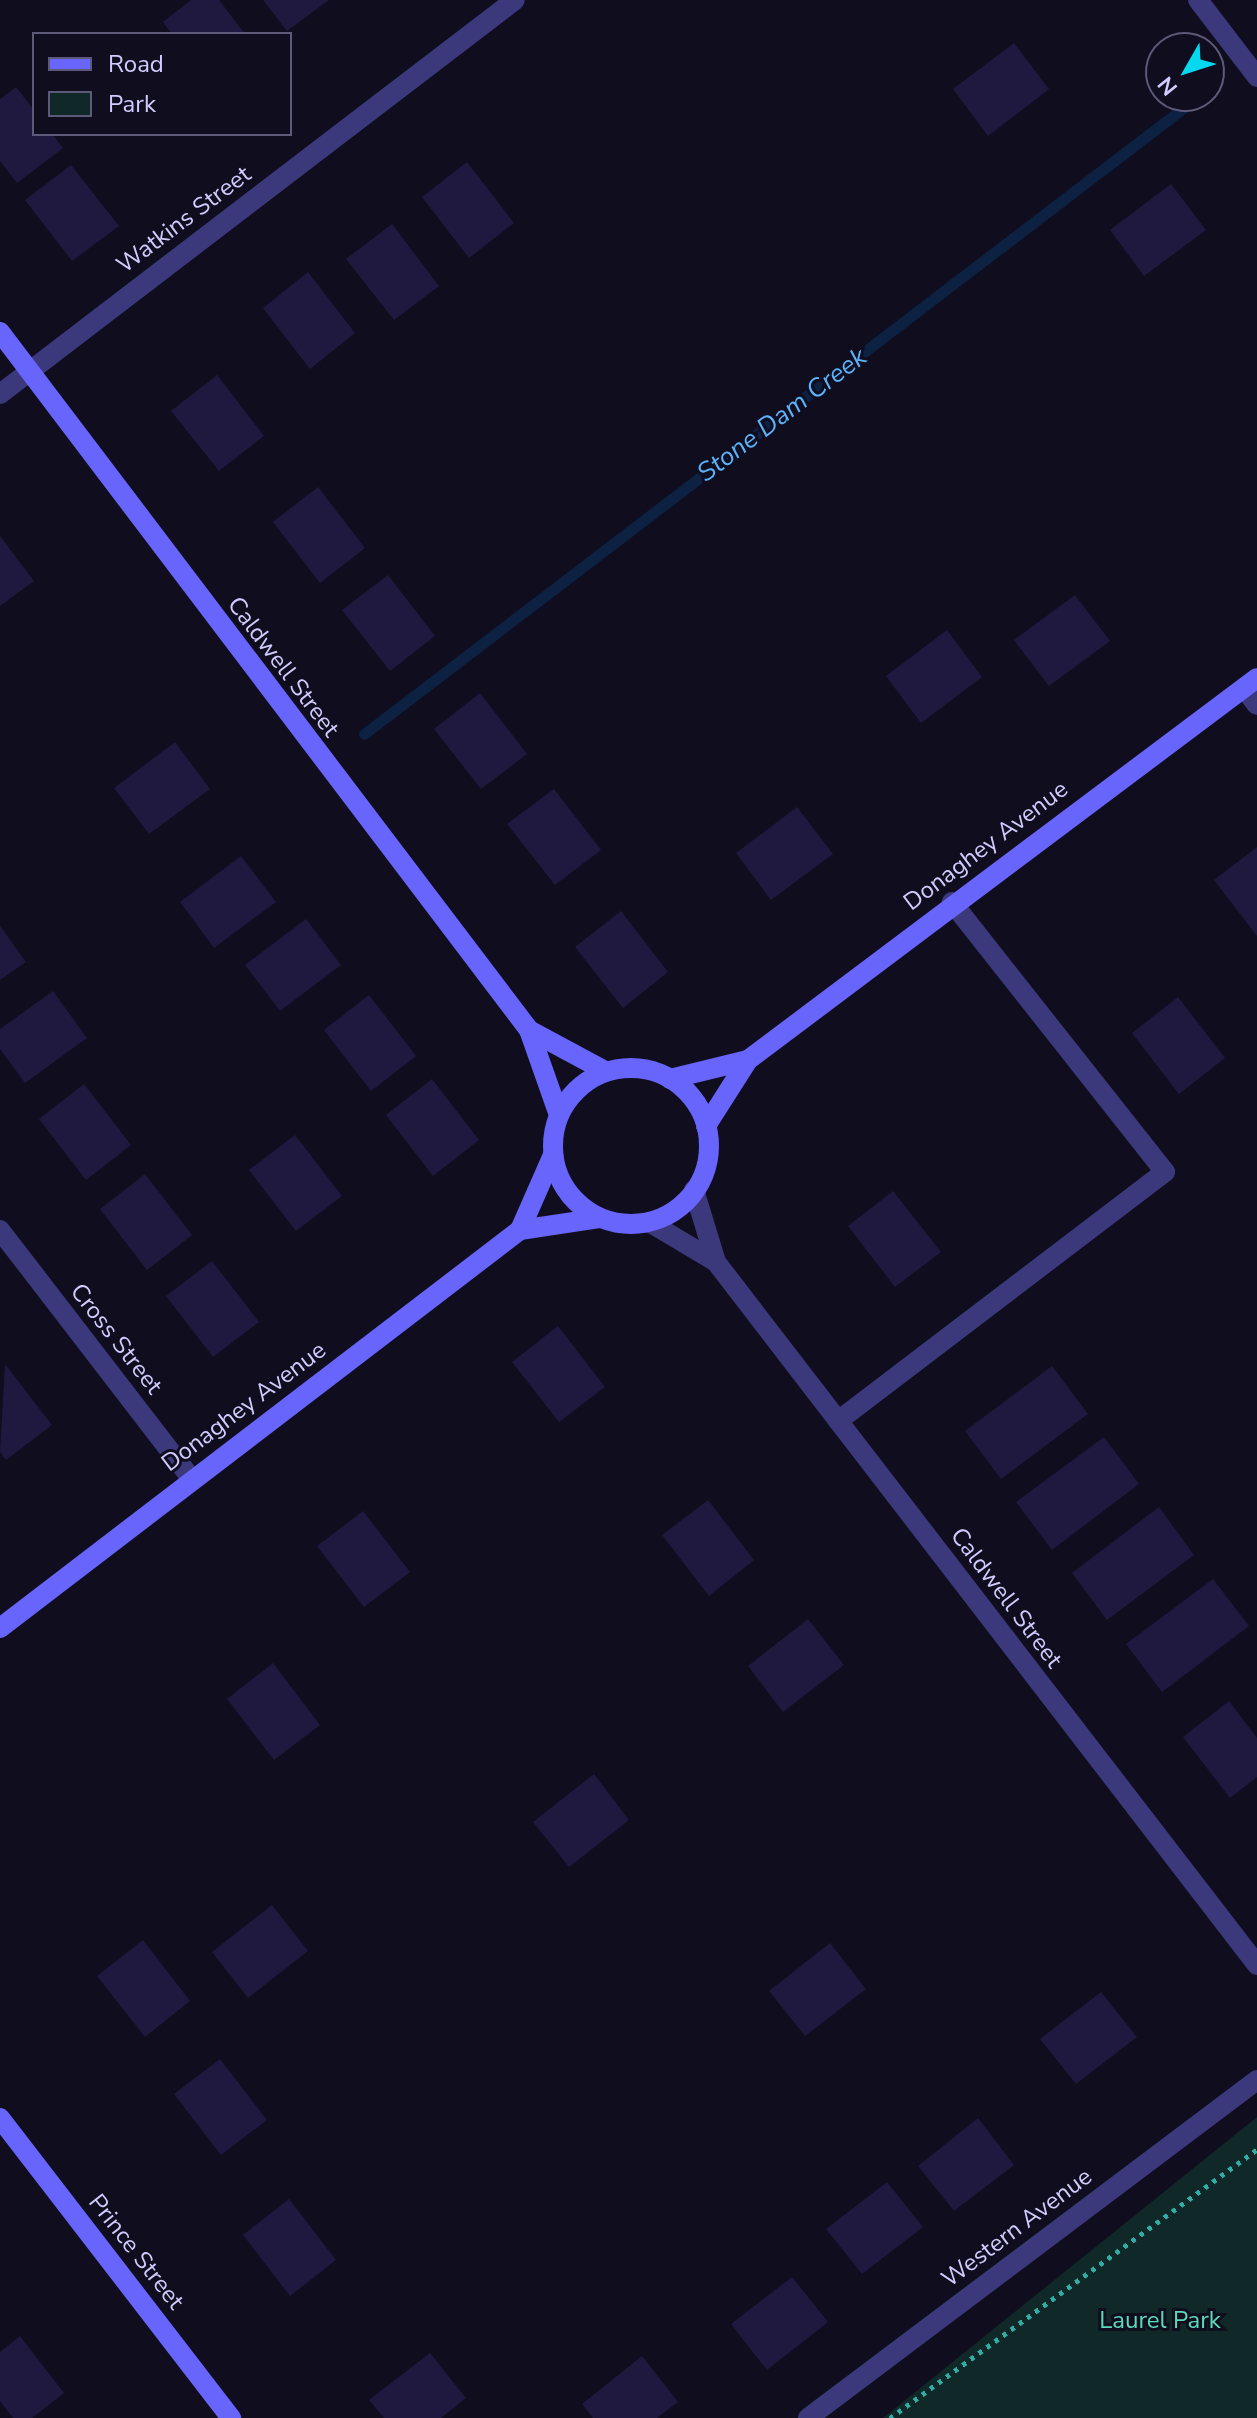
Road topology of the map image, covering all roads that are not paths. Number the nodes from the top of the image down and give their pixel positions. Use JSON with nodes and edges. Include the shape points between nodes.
{"nodes":[{"id":1,"x":515,"y":0,"type":"edge"},
{"id":2,"x":1198,"y":0,"type":"edge"},
{"id":3,"x":1257,"y":77,"type":"edge"},
{"id":4,"x":0,"y":332,"type":"edge"},
{"id":5,"x":30,"y":371,"type":"junction"},
{"id":6,"x":0,"y":394,"type":"edge"},
{"id":7,"x":1251,"y":683,"type":"edge"},
{"id":8,"x":1257,"y":705,"type":"edge"},
{"id":9,"x":952,"y":902,"type":"junction"},
{"id":10,"x":529,"y":1030,"type":"junction"},
{"id":11,"x":748,"y":1060,"type":"junction"},
{"id":12,"x":605,"y":1071,"type":"junction"},
{"id":13,"x":670,"y":1079,"type":"junction"},
{"id":14,"x":559,"y":1115,"type":"junction"},
{"id":15,"x":706,"y":1126,"type":"junction"},
{"id":16,"x":553,"y":1155,"type":"junction"},
{"id":17,"x":694,"y":1190,"type":"junction"},
{"id":18,"x":599,"y":1218,"type":"junction"},
{"id":19,"x":649,"y":1222,"type":"junction"},
{"id":20,"x":0,"y":1230,"type":"edge"},
{"id":21,"x":520,"y":1230,"type":"junction"},
{"id":22,"x":716,"y":1262,"type":"junction"},
{"id":23,"x":838,"y":1421,"type":"junction"},
{"id":24,"x":192,"y":1479,"type":"junction"},
{"id":25,"x":0,"y":1628,"type":"edge"},
{"id":26,"x":1257,"y":1965,"type":"edge"},
{"id":27,"x":1257,"y":2080,"type":"edge"},
{"id":28,"x":0,"y":2118,"type":"edge"},
{"id":29,"x":231,"y":2418,"type":"edge"},
{"id":30,"x":808,"y":2418,"type":"edge"}],
"edges":[{"from":1,"to":5,"type":"street","name":"Watkins Street"},
{"from":2,"to":3,"type":"street"},
{"from":4,"to":5,"type":"main road","name":"Caldwell Street"},
{"from":5,"to":6,"type":"street","name":"Watkins Street"},
{"from":5,"to":10,"type":"main road","name":"Caldwell Street"},
{"from":7,"to":8,"type":"street"},
{"from":7,"to":9,"type":"main road","name":"Donaghey Avenue"},
{"from":9,"to":11,"type":"main road","name":"Donaghey Avenue"},
{"from":9,"to":23,"type":"street","via":[[1165,1172]]},
{"from":10,"to":12,"type":"main road","name":"Caldwell Street"},
{"from":10,"to":14,"type":"main road","name":"Caldwell Street"},
{"from":11,"to":13,"type":"main road","name":"Donaghey Avenue"},
{"from":11,"to":15,"type":"main road","name":"Donaghey Avenue"},
{"from":12,"to":13,"type":"main road","via":[[632,1067]]},
{"from":12,"to":14,"type":"main road","via":[[582,1084]]},
{"from":13,"to":15,"type":"main road","via":[[697,1104]]},
{"from":14,"to":16,"type":"main road"},
{"from":15,"to":17,"type":"main road","via":[[709,1151]]},
{"from":16,"to":18,"type":"main road","via":[[577,1203]]},
{"from":16,"to":21,"type":"main road","name":"Donaghey Avenue"},
{"from":17,"to":19,"type":"main road"},
{"from":17,"to":22,"type":"street","name":"Caldwell Street"},
{"from":18,"to":19,"type":"main road"},
{"from":18,"to":21,"type":"main road","name":"Donaghey Avenue"},
{"from":19,"to":22,"type":"street","name":"Caldwell Street"},
{"from":20,"to":24,"type":"street","name":"Cross Street"},
{"from":21,"to":24,"type":"main road","name":"Donaghey Avenue"},
{"from":22,"to":23,"type":"street","name":"Caldwell Street"},
{"from":23,"to":26,"type":"street","name":"Caldwell Street"},
{"from":24,"to":25,"type":"main road","name":"Donaghey Avenue"},
{"from":27,"to":30,"type":"street","name":"Western Avenue"},
{"from":28,"to":29,"type":"main road","name":"Prince Street"}]}
